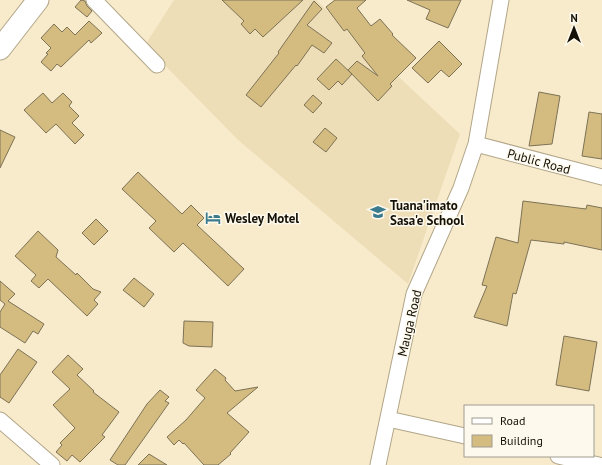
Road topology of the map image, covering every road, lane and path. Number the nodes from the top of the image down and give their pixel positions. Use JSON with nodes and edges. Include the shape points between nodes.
{"nodes":[{"id":1,"x":38,"y":0,"type":"edge"},
{"id":2,"x":94,"y":0,"type":"edge"},
{"id":3,"x":501,"y":0,"type":"edge"},
{"id":4,"x":0,"y":49,"type":"edge"},
{"id":5,"x":157,"y":65,"type":"dead end"},
{"id":6,"x":476,"y":144,"type":"junction"},
{"id":7,"x":602,"y":177,"type":"edge"},
{"id":8,"x":388,"y":419,"type":"junction"},
{"id":9,"x":0,"y":420,"type":"edge"},
{"id":10,"x":464,"y":436,"type":"edge"},
{"id":11,"x":563,"y":457,"type":"edge"},
{"id":12,"x":52,"y":465,"type":"edge"},
{"id":13,"x":378,"y":465,"type":"edge"},
{"id":14,"x":599,"y":465,"type":"edge"}],
"edges":[{"from":1,"to":4,"type":"main road"},
{"from":2,"to":5,"type":"street"},
{"from":3,"to":6,"type":"street","name":"Mauga Road"},
{"from":6,"to":7,"type":"street","name":"Public Road"},
{"from":6,"to":8,"type":"street","name":"Mauga Road","via":[[461,188],[414,294]]},
{"from":8,"to":10,"type":"street"},
{"from":8,"to":13,"type":"street","name":"Mauga Road"},
{"from":9,"to":12,"type":"street"},
{"from":11,"to":14,"type":"street"}]}
